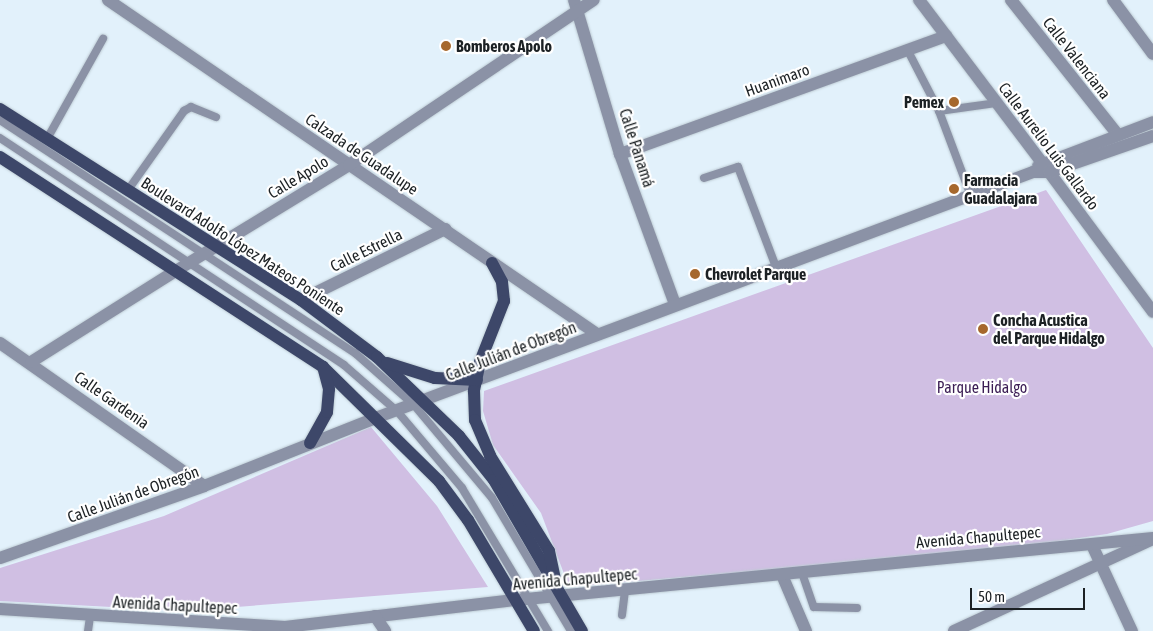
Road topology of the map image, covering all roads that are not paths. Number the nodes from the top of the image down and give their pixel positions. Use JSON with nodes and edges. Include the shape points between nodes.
{"nodes":[{"id":1,"x":108,"y":0,"type":"edge"},
{"id":2,"x":574,"y":0,"type":"edge"},
{"id":3,"x":594,"y":0,"type":"edge"},
{"id":4,"x":919,"y":0,"type":"edge"},
{"id":5,"x":1011,"y":0,"type":"edge"},
{"id":6,"x":1113,"y":0,"type":"edge"},
{"id":7,"x":579,"y":13,"type":"junction"},
{"id":8,"x":946,"y":36,"type":"junction"},
{"id":9,"x":103,"y":39,"type":"dead end"},
{"id":10,"x":907,"y":49,"type":"junction"},
{"id":11,"x":1153,"y":54,"type":"edge"},
{"id":12,"x":997,"y":103,"type":"junction"},
{"id":13,"x":0,"y":109,"type":"edge"},
{"id":14,"x":939,"y":110,"type":"junction"},
{"id":15,"x":216,"y":117,"type":"dead end"},
{"id":16,"x":0,"y":120,"type":"edge"},
{"id":17,"x":1153,"y":122,"type":"edge"},
{"id":18,"x":1118,"y":135,"type":"junction"},
{"id":19,"x":1153,"y":136,"type":"edge"},
{"id":20,"x":0,"y":138,"type":"edge"},
{"id":21,"x":48,"y":139,"type":"junction"},
{"id":22,"x":620,"y":154,"type":"junction"},
{"id":23,"x":0,"y":157,"type":"edge"},
{"id":24,"x":349,"y":166,"type":"junction"},
{"id":25,"x":1045,"y":167,"type":"junction"},
{"id":26,"x":704,"y":178,"type":"dead end"},
{"id":27,"x":128,"y":190,"type":"junction"},
{"id":28,"x":971,"y":196,"type":"junction"},
{"id":29,"x":445,"y":229,"type":"junction"},
{"id":30,"x":209,"y":249,"type":"junction"},
{"id":31,"x":188,"y":262,"type":"junction"},
{"id":32,"x":492,"y":263,"type":"junction"},
{"id":33,"x":776,"y":267,"type":"junction"},
{"id":34,"x":174,"y":272,"type":"junction"},
{"id":35,"x":301,"y":300,"type":"junction"},
{"id":36,"x":675,"y":304,"type":"junction"},
{"id":37,"x":1153,"y":312,"type":"edge"},
{"id":38,"x":597,"y":334,"type":"junction"},
{"id":39,"x":0,"y":343,"type":"edge"},
{"id":40,"x":377,"y":357,"type":"junction"},
{"id":41,"x":31,"y":362,"type":"junction"},
{"id":42,"x":322,"y":367,"type":"junction"},
{"id":43,"x":477,"y":380,"type":"junction"},
{"id":44,"x":420,"y":404,"type":"junction"},
{"id":45,"x":397,"y":411,"type":"junction"},
{"id":46,"x":378,"y":417,"type":"junction"},
{"id":47,"x":310,"y":443,"type":"junction"},
{"id":48,"x":204,"y":486,"type":"junction"},
{"id":49,"x":1153,"y":539,"type":"edge"},
{"id":50,"x":1092,"y":544,"type":"junction"},
{"id":51,"x":0,"y":558,"type":"edge"},
{"id":52,"x":1098,"y":564,"type":"junction"},
{"id":53,"x":802,"y":573,"type":"junction"},
{"id":54,"x":782,"y":575,"type":"junction"},
{"id":55,"x":625,"y":591,"type":"junction"},
{"id":56,"x":557,"y":595,"type":"junction"},
{"id":57,"x":516,"y":600,"type":"junction"},
{"id":58,"x":530,"y":600,"type":"junction"},
{"id":59,"x":857,"y":608,"type":"dead end"},
{"id":60,"x":0,"y":609,"type":"edge"},
{"id":61,"x":622,"y":615,"type":"dead end"},
{"id":62,"x":90,"y":616,"type":"junction"},
{"id":63,"x":375,"y":616,"type":"junction"},
{"id":64,"x":164,"y":626,"type":"edge"},
{"id":65,"x":285,"y":629,"type":"edge"},
{"id":66,"x":88,"y":631,"type":"edge"},
{"id":67,"x":385,"y":631,"type":"edge"},
{"id":68,"x":534,"y":631,"type":"edge"},
{"id":69,"x":548,"y":631,"type":"edge"},
{"id":70,"x":571,"y":631,"type":"edge"},
{"id":71,"x":582,"y":631,"type":"edge"},
{"id":72,"x":806,"y":631,"type":"edge"},
{"id":73,"x":954,"y":631,"type":"edge"},
{"id":74,"x":1132,"y":631,"type":"edge"}],
"edges":[{"from":1,"to":24,"type":"street","name":"Calzada de Guadalupe"},
{"from":2,"to":7,"type":"street","name":"Calle Panamá"},
{"from":3,"to":7,"type":"street","name":"Calle Apolo"},
{"from":4,"to":8,"type":"street","name":"Calle Aurelio Luis Gallardo"},
{"from":5,"to":18,"type":"street","name":"Calle Valenciana"},
{"from":6,"to":11,"type":"street"},
{"from":7,"to":22,"type":"street","name":"Calle Panamá"},
{"from":7,"to":24,"type":"street","name":"Calle Apolo"},
{"from":8,"to":10,"type":"street","name":"Huanimaro"},
{"from":8,"to":12,"type":"street","name":"Calle Aurelio Luis Gallardo"},
{"from":9,"to":21,"type":"lane"},
{"from":10,"to":14,"type":"lane"},
{"from":10,"to":22,"type":"street","name":"Huanimaro"},
{"from":12,"to":14,"type":"lane"},
{"from":12,"to":25,"type":"street","name":"Calle Aurelio Luis Gallardo"},
{"from":13,"to":21,"type":"main road","name":"Boulevard Adolfo López Mateos Poniente"},
{"from":14,"to":28,"type":"lane"},
{"from":15,"to":27,"type":"lane","via":[[191,107],[184,111]]},
{"from":16,"to":30,"type":"lane"},
{"from":17,"to":18,"type":"street"},
{"from":18,"to":25,"type":"street"},
{"from":19,"to":25,"type":"street"},
{"from":20,"to":31,"type":"lane"},
{"from":21,"to":27,"type":"main road","name":"Boulevard Adolfo López Mateos Poniente"},
{"from":22,"to":36,"type":"street","name":"Calle Panamá"},
{"from":23,"to":34,"type":"main road"},
{"from":24,"to":29,"type":"street","name":"Calzada de Guadalupe"},
{"from":24,"to":30,"type":"street","name":"Calle Apolo"},
{"from":25,"to":28,"type":"street","name":"Calle Julián de Obregón"},
{"from":25,"to":37,"type":"street","name":"Calle Aurelio Luis Gallardo"},
{"from":26,"to":33,"type":"lane","via":[[738,167]]},
{"from":27,"to":30,"type":"main road","name":"Boulevard Adolfo López Mateos Poniente"},
{"from":28,"to":33,"type":"street","name":"Calle Julián de Obregón"},
{"from":29,"to":32,"type":"street","name":"Calzada de Guadalupe"},
{"from":29,"to":35,"type":"street","name":"Calle Estrella"},
{"from":30,"to":31,"type":"street","name":"Calle Apolo"},
{"from":30,"to":35,"type":"main road","name":"Boulevard Adolfo López Mateos Poniente"},
{"from":30,"to":44,"type":"lane","via":[[355,353]]},
{"from":31,"to":34,"type":"street","name":"Calle Apolo"},
{"from":31,"to":45,"type":"lane","via":[[344,365]]},
{"from":32,"to":38,"type":"street","name":"Calzada de Guadalupe"},
{"from":32,"to":43,"type":"main road","via":[[502,282],[504,301]]},
{"from":33,"to":36,"type":"street","name":"Calle Julián de Obregón"},
{"from":34,"to":41,"type":"street","name":"Calle Apolo"},
{"from":34,"to":42,"type":"main road"},
{"from":35,"to":40,"type":"main road","name":"Boulevard Adolfo López Mateos Poniente"},
{"from":36,"to":38,"type":"street","name":"Calle Julián de Obregón"},
{"from":38,"to":43,"type":"street","name":"Calle Julián de Obregón"},
{"from":39,"to":41,"type":"street","name":"Calle Gardenia"},
{"from":40,"to":43,"type":"main road","via":[[414,373]]},
{"from":40,"to":44,"type":"main road","name":"Boulevard Adolfo López Mateos Poniente"},
{"from":41,"to":48,"type":"street","name":"Calle Gardenia"},
{"from":42,"to":46,"type":"main road"},
{"from":42,"to":47,"type":"main road","via":[[329,389],[327,412]]},
{"from":43,"to":44,"type":"street","name":"Calle Julián de Obregón"},
{"from":43,"to":56,"type":"main road","via":[[474,407],[479,433],[549,551]]},
{"from":44,"to":45,"type":"street","name":"Calle Julián de Obregón"},
{"from":44,"to":56,"type":"main road","name":"Boulevard Adolfo López Mateos Poniente","via":[[494,480]]},
{"from":45,"to":46,"type":"street","name":"Calle Julián de Obregón"},
{"from":45,"to":58,"type":"lane","via":[[462,488]]},
{"from":46,"to":47,"type":"street","name":"Calle Julián de Obregón"},
{"from":46,"to":57,"type":"main road","via":[[422,460],[468,520]]},
{"from":47,"to":48,"type":"street","name":"Calle Julián de Obregón"},
{"from":48,"to":51,"type":"street","name":"Calle Julián de Obregón"},
{"from":49,"to":50,"type":"street","name":"Avenida Chapultepec"},
{"from":49,"to":52,"type":"street"},
{"from":50,"to":52,"type":"street"},
{"from":50,"to":53,"type":"street","name":"Avenida Chapultepec","via":[[997,550]]},
{"from":52,"to":73,"type":"street"},
{"from":52,"to":74,"type":"street"},
{"from":53,"to":54,"type":"street","name":"Avenida Chapultepec"},
{"from":53,"to":59,"type":"lane","via":[[814,608]]},
{"from":54,"to":55,"type":"street","name":"Avenida Chapultepec"},
{"from":54,"to":72,"type":"street"},
{"from":55,"to":56,"type":"street","name":"Avenida Chapultepec"},
{"from":55,"to":61,"type":"lane"},
{"from":56,"to":58,"type":"street","name":"Avenida Chapultepec"},
{"from":56,"to":70,"type":"lane"},
{"from":56,"to":71,"type":"main road","name":"Boulevard Adolfo López Mateos Poniente"},
{"from":57,"to":58,"type":"street","name":"Avenida Chapultepec"},
{"from":57,"to":63,"type":"street","name":"Avenida Chapultepec"},
{"from":57,"to":68,"type":"main road"},
{"from":58,"to":69,"type":"lane"},
{"from":60,"to":62,"type":"street","name":"Avenida Chapultepec"},
{"from":62,"to":64,"type":"street","name":"Avenida Chapultepec"},
{"from":62,"to":66,"type":"lane"},
{"from":63,"to":65,"type":"street","name":"Avenida Chapultepec"},
{"from":63,"to":67,"type":"street"},
{"from":64,"to":65,"type":"street","name":"Avenida Chapultepec"}]}
